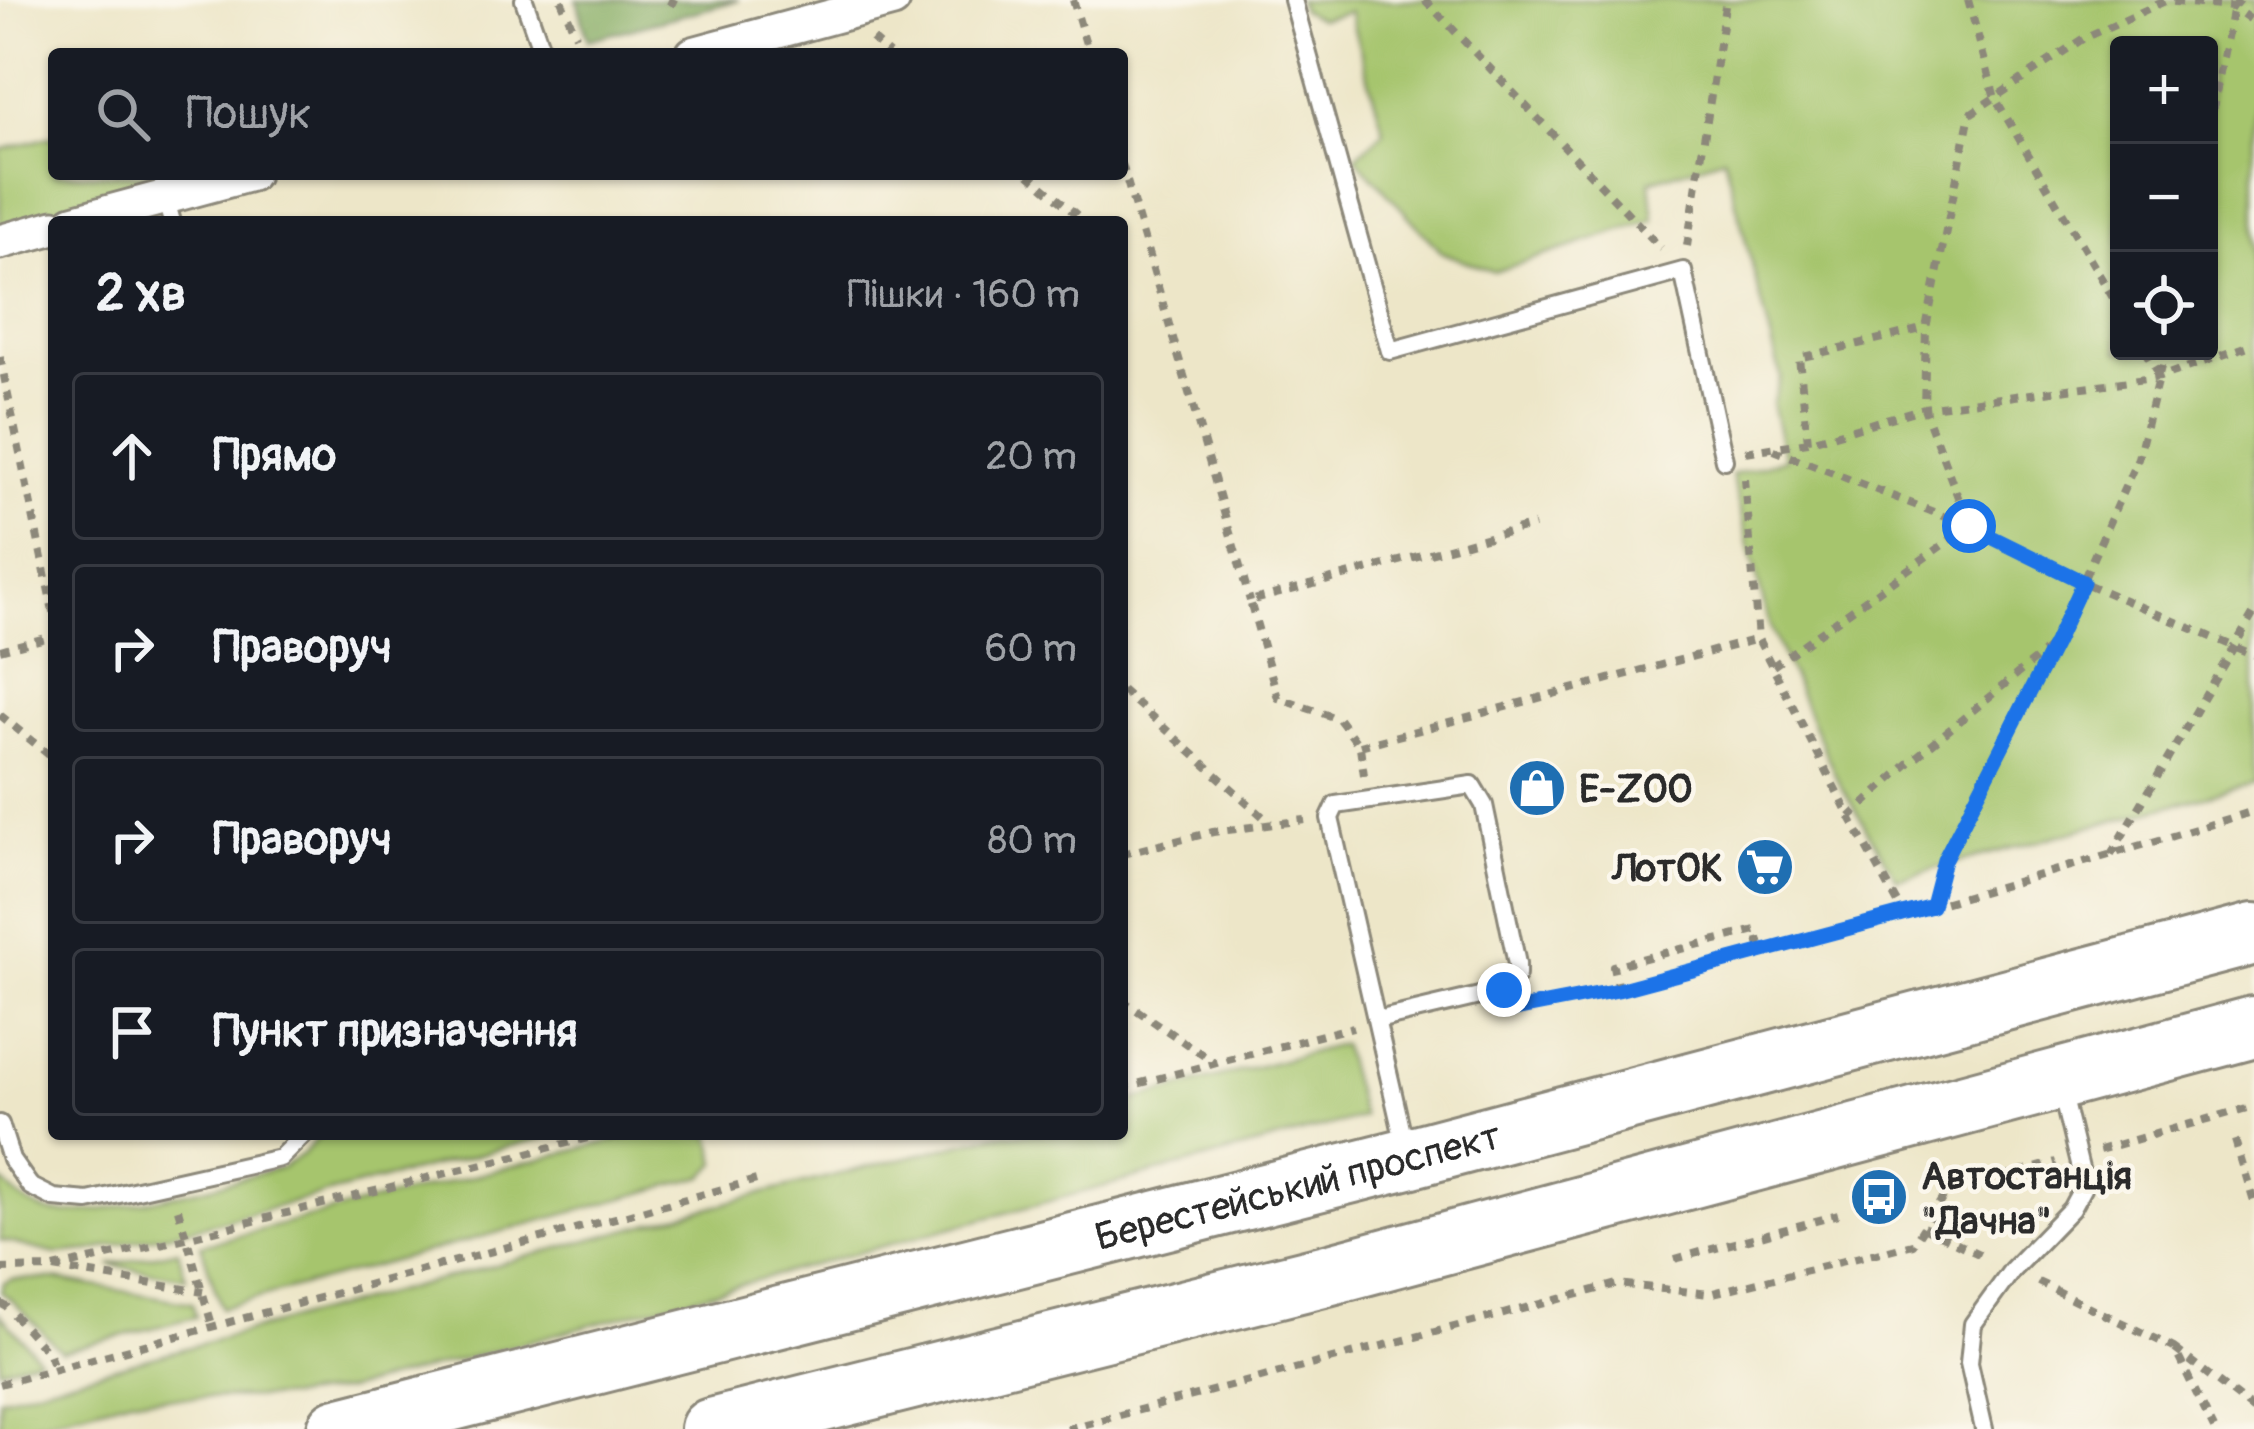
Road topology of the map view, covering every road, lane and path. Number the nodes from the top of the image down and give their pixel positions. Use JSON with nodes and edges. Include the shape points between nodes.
{"nodes":[{"id":1,"x":524,"y":0,"type":"edge"},
{"id":2,"x":561,"y":0,"type":"edge"},
{"id":3,"x":668,"y":0,"type":"edge"},
{"id":4,"x":893,"y":0,"type":"edge"},
{"id":5,"x":1073,"y":0,"type":"edge"},
{"id":6,"x":1293,"y":0,"type":"edge"},
{"id":7,"x":1425,"y":0,"type":"edge"},
{"id":8,"x":1726,"y":0,"type":"edge"},
{"id":9,"x":1967,"y":0,"type":"edge"},
{"id":10,"x":2236,"y":2,"type":"edge"},
{"id":11,"x":680,"y":6,"type":"dead end"},
{"id":12,"x":2254,"y":22,"type":"edge"},
{"id":13,"x":576,"y":35,"type":"dead end"},
{"id":14,"x":541,"y":48,"type":"edge"},
{"id":15,"x":715,"y":48,"type":"edge"},
{"id":16,"x":1087,"y":48,"type":"edge"},
{"id":17,"x":2218,"y":86,"type":"edge"},
{"id":18,"x":1994,"y":98,"type":"junction"},
{"id":19,"x":236,"y":180,"type":"edge"},
{"id":20,"x":1036,"y":180,"type":"edge"},
{"id":21,"x":1126,"y":180,"type":"edge"},
{"id":22,"x":168,"y":210,"type":"edge"},
{"id":23,"x":121,"y":216,"type":"edge"},
{"id":24,"x":1078,"y":216,"type":"edge"},
{"id":25,"x":1138,"y":223,"type":"junction"},
{"id":26,"x":1128,"y":226,"type":"edge"},
{"id":27,"x":48,"y":229,"type":"edge"},
{"id":28,"x":0,"y":242,"type":"edge"},
{"id":29,"x":1683,"y":271,"type":"junction"},
{"id":30,"x":2110,"y":293,"type":"edge"},
{"id":31,"x":1926,"y":328,"type":"junction"},
{"id":32,"x":2254,"y":344,"type":"edge"},
{"id":33,"x":0,"y":357,"type":"edge"},
{"id":34,"x":2150,"y":360,"type":"edge"},
{"id":35,"x":2163,"y":360,"type":"edge"},
{"id":36,"x":2160,"y":377,"type":"junction"},
{"id":37,"x":1924,"y":408,"type":"junction"},
{"id":38,"x":1808,"y":442,"type":"junction"},
{"id":39,"x":1773,"y":449,"type":"junction"},
{"id":40,"x":1733,"y":456,"type":"junction"},
{"id":41,"x":1534,"y":525,"type":"dead end"},
{"id":42,"x":1969,"y":526,"type":"junction"},
{"id":43,"x":2083,"y":582,"type":"junction"},
{"id":44,"x":48,"y":587,"type":"edge"},
{"id":45,"x":1250,"y":601,"type":"junction"},
{"id":46,"x":2254,"y":613,"type":"edge"},
{"id":47,"x":48,"y":638,"type":"edge"},
{"id":48,"x":1759,"y":639,"type":"junction"},
{"id":49,"x":2055,"y":643,"type":"junction"},
{"id":50,"x":2234,"y":647,"type":"junction"},
{"id":51,"x":0,"y":650,"type":"edge"},
{"id":52,"x":2254,"y":655,"type":"edge"},
{"id":53,"x":1773,"y":666,"type":"junction"},
{"id":54,"x":1128,"y":695,"type":"edge"},
{"id":55,"x":0,"y":715,"type":"edge"},
{"id":56,"x":1360,"y":747,"type":"junction"},
{"id":57,"x":48,"y":754,"type":"edge"},
{"id":58,"x":1369,"y":800,"type":"junction"},
{"id":59,"x":2254,"y":811,"type":"edge"},
{"id":60,"x":1850,"y":817,"type":"junction"},
{"id":61,"x":1330,"y":818,"type":"junction"},
{"id":62,"x":1271,"y":824,"type":"junction"},
{"id":63,"x":1128,"y":853,"type":"edge"},
{"id":64,"x":2110,"y":856,"type":"junction"},
{"id":65,"x":1932,"y":906,"type":"junction"},
{"id":66,"x":1904,"y":914,"type":"junction"},
{"id":67,"x":2254,"y":934,"type":"edge"},
{"id":68,"x":1762,"y":954,"type":"junction"},
{"id":69,"x":1504,"y":990,"type":"junction"},
{"id":70,"x":1618,"y":990,"type":"junction"},
{"id":71,"x":1128,"y":1004,"type":"edge"},
{"id":72,"x":1377,"y":1020,"type":"junction"},
{"id":73,"x":2254,"y":1027,"type":"edge"},
{"id":74,"x":1215,"y":1063,"type":"junction"},
{"id":75,"x":2058,"y":1081,"type":"junction"},
{"id":76,"x":1128,"y":1086,"type":"edge"},
{"id":77,"x":0,"y":1124,"type":"edge"},
{"id":78,"x":298,"y":1140,"type":"edge"},
{"id":79,"x":580,"y":1140,"type":"edge"},
{"id":80,"x":2235,"y":1140,"type":"dead end"},
{"id":81,"x":1408,"y":1158,"type":"junction"},
{"id":82,"x":760,"y":1179,"type":"dead end"},
{"id":83,"x":171,"y":1182,"type":"junction"},
{"id":84,"x":2254,"y":1202,"type":"edge"},
{"id":85,"x":1838,"y":1215,"type":"dead end"},
{"id":86,"x":186,"y":1238,"type":"junction"},
{"id":87,"x":1675,"y":1258,"type":"dead end"},
{"id":88,"x":54,"y":1268,"type":"junction"},
{"id":89,"x":0,"y":1269,"type":"edge"},
{"id":90,"x":2012,"y":1270,"type":"junction"},
{"id":91,"x":203,"y":1292,"type":"junction"},
{"id":92,"x":0,"y":1304,"type":"edge"},
{"id":93,"x":213,"y":1328,"type":"junction"},
{"id":94,"x":2174,"y":1348,"type":"junction"},
{"id":95,"x":55,"y":1370,"type":"junction"},
{"id":96,"x":0,"y":1384,"type":"edge"},
{"id":97,"x":2254,"y":1410,"type":"edge"},
{"id":98,"x":338,"y":1429,"type":"edge"},
{"id":99,"x":710,"y":1429,"type":"edge"},
{"id":100,"x":1067,"y":1429,"type":"edge"},
{"id":101,"x":1984,"y":1429,"type":"edge"},
{"id":102,"x":2214,"y":1429,"type":"edge"}],
"edges":[{"from":1,"to":14,"type":"lane"},
{"from":2,"to":13,"type":"path"},
{"from":3,"to":11,"type":"path"},
{"from":4,"to":15,"type":"street"},
{"from":5,"to":16,"type":"path"},
{"from":6,"to":29,"type":"lane","via":[[1390,351]]},
{"from":7,"to":29,"type":"path"},
{"from":8,"to":29,"type":"path"},
{"from":9,"to":18,"type":"path"},
{"from":10,"to":12,"type":"path"},
{"from":10,"to":17,"type":"path"},
{"from":10,"to":18,"type":"path","via":[[2165,1],[2084,38]]},
{"from":18,"to":30,"type":"path"},
{"from":18,"to":31,"type":"path","via":[[1970,113]]},
{"from":19,"to":22,"type":"street"},
{"from":20,"to":24,"type":"path"},
{"from":21,"to":25,"type":"path"},
{"from":22,"to":23,"type":"street"},
{"from":25,"to":26,"type":"path"},
{"from":25,"to":45,"type":"path"},
{"from":27,"to":28,"type":"street"},
{"from":29,"to":40,"type":"lane"},
{"from":31,"to":37,"type":"path"},
{"from":31,"to":38,"type":"path","via":[[1798,358]]},
{"from":32,"to":36,"type":"path"},
{"from":33,"to":44,"type":"path"},
{"from":34,"to":36,"type":"path"},
{"from":35,"to":36,"type":"path"},
{"from":36,"to":37,"type":"path"},
{"from":36,"to":43,"type":"path","via":[[2138,458]]},
{"from":37,"to":38,"type":"path"},
{"from":37,"to":42,"type":"path"},
{"from":38,"to":39,"type":"path"},
{"from":39,"to":40,"type":"path"},
{"from":39,"to":42,"type":"path"},
{"from":40,"to":48,"type":"path"},
{"from":41,"to":45,"type":"path"},
{"from":42,"to":43,"type":"path"},
{"from":42,"to":53,"type":"path"},
{"from":43,"to":49,"type":"path"},
{"from":43,"to":50,"type":"path"},
{"from":45,"to":56,"type":"path","via":[[1278,698],[1339,719]]},
{"from":46,"to":50,"type":"path"},
{"from":47,"to":51,"type":"path"},
{"from":48,"to":53,"type":"path"},
{"from":48,"to":56,"type":"path"},
{"from":49,"to":60,"type":"path"},
{"from":49,"to":65,"type":"path","via":[[1944,860]]},
{"from":50,"to":52,"type":"path"},
{"from":50,"to":64,"type":"path"},
{"from":53,"to":60,"type":"path"},
{"from":54,"to":62,"type":"path"},
{"from":55,"to":57,"type":"path"},
{"from":56,"to":58,"type":"path"},
{"from":58,"to":61,"type":"lane","via":[[1336,805]]},
{"from":58,"to":69,"type":"lane","via":[[1472,784],[1484,806],[1517,964]]},
{"from":59,"to":64,"type":"path"},
{"from":60,"to":66,"type":"path"},
{"from":61,"to":62,"type":"path"},
{"from":61,"to":72,"type":"lane"},
{"from":62,"to":63,"type":"path"},
{"from":64,"to":65,"type":"path"},
{"from":65,"to":66,"type":"path"},
{"from":66,"to":68,"type":"path"},
{"from":67,"to":81,"type":"highway","name":"Берестейський проспект"},
{"from":68,"to":70,"type":"path"},
{"from":68,"to":70,"type":"path","via":[[1756,930],[1613,966]]},
{"from":69,"to":70,"type":"path","via":[[1509,1011]]},
{"from":69,"to":72,"type":"lane"},
{"from":71,"to":74,"type":"path"},
{"from":72,"to":74,"type":"path"},
{"from":72,"to":81,"type":"lane"},
{"from":73,"to":75,"type":"highway"},
{"from":74,"to":76,"type":"path"},
{"from":75,"to":90,"type":"lane","via":[[2084,1185]]},
{"from":75,"to":99,"type":"highway"},
{"from":77,"to":83,"type":"lane","via":[[30,1186],[54,1198],[88,1202]]},
{"from":78,"to":83,"type":"lane","via":[[280,1158]]},
{"from":79,"to":86,"type":"path"},
{"from":80,"to":84,"type":"path"},
{"from":81,"to":98,"type":"highway","name":"Берестейський проспект"},
{"from":82,"to":93,"type":"path"},
{"from":83,"to":86,"type":"path"},
{"from":85,"to":87,"type":"path"},
{"from":86,"to":88,"type":"path"},
{"from":86,"to":91,"type":"path"},
{"from":88,"to":89,"type":"path"},
{"from":88,"to":91,"type":"path"},
{"from":90,"to":94,"type":"path"},
{"from":90,"to":100,"type":"path","via":[[1923,1227],[1912,1244],[1708,1294],[1617,1284]]},
{"from":90,"to":101,"type":"lane","via":[[1973,1324],[1969,1363]]},
{"from":91,"to":93,"type":"path"},
{"from":92,"to":95,"type":"path"},
{"from":93,"to":95,"type":"path"},
{"from":94,"to":97,"type":"path"},
{"from":94,"to":102,"type":"path"},
{"from":95,"to":96,"type":"path"}]}
